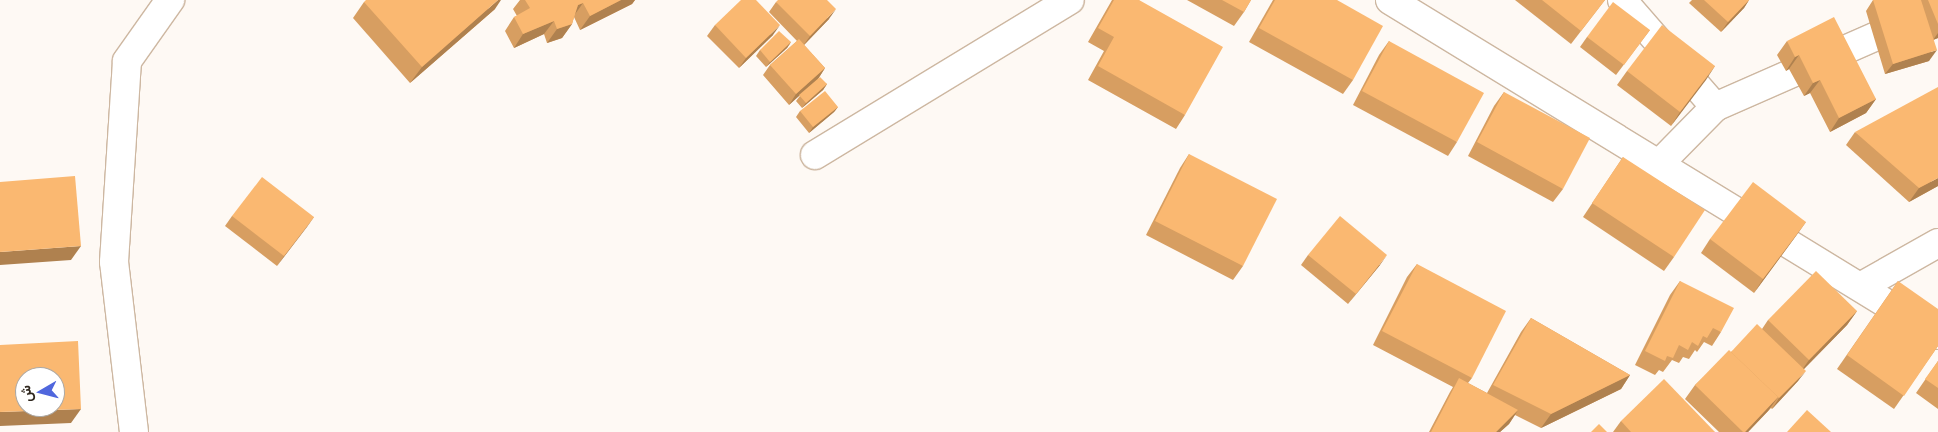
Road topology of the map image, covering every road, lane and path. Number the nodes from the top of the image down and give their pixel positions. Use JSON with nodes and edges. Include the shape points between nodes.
{"nodes":[{"id":1,"x":170,"y":0,"type":"edge"},
{"id":2,"x":1070,"y":0,"type":"edge"},
{"id":3,"x":1390,"y":0,"type":"edge"},
{"id":4,"x":1622,"y":0,"type":"edge"},
{"id":5,"x":1938,"y":9,"type":"edge"},
{"id":6,"x":1715,"y":107,"type":"junction"},
{"id":7,"x":815,"y":155,"type":"dead end"},
{"id":8,"x":1660,"y":163,"type":"junction"},
{"id":9,"x":1938,"y":243,"type":"edge"},
{"id":10,"x":1862,"y":286,"type":"junction"},
{"id":11,"x":1938,"y":335,"type":"edge"},
{"id":12,"x":134,"y":432,"type":"edge"}],
"edges":[{"from":1,"to":12,"type":"street","via":[[126,60],[114,262]]},
{"from":2,"to":7,"type":"street"},
{"from":3,"to":8,"type":"street"},
{"from":4,"to":6,"type":"street"},
{"from":5,"to":6,"type":"street"},
{"from":6,"to":8,"type":"street"},
{"from":8,"to":10,"type":"street"},
{"from":9,"to":10,"type":"street"},
{"from":10,"to":11,"type":"street"}]}
